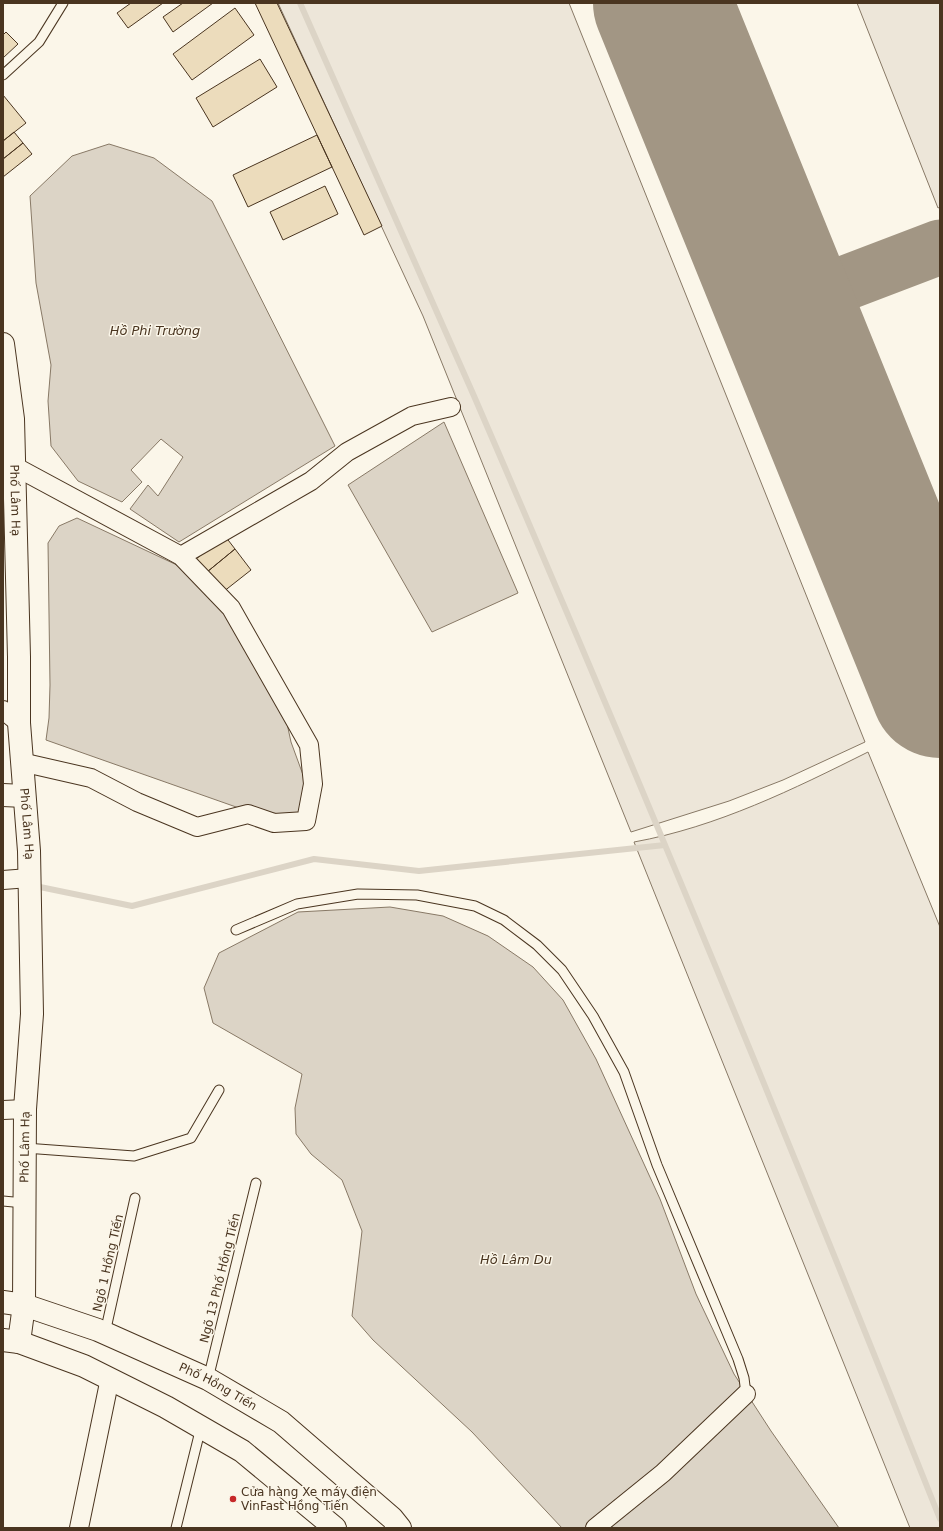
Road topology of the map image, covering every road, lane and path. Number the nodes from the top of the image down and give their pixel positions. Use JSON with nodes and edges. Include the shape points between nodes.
{"nodes":[{"id":1,"x":63,"y":3,"type":"edge"},
{"id":2,"x":3,"y":75,"type":"edge"},
{"id":3,"x":3,"y":344,"type":"edge"},
{"id":4,"x":451,"y":407,"type":"dead end"},
{"id":5,"x":8,"y":419,"type":"edge"},
{"id":6,"x":14,"y":466,"type":"junction"},
{"id":7,"x":181,"y":556,"type":"junction"},
{"id":8,"x":11,"y":717,"type":"edge"},
{"id":9,"x":21,"y":762,"type":"junction"},
{"id":10,"x":3,"y":796,"type":"edge"},
{"id":11,"x":24,"y":796,"type":"junction"},
{"id":12,"x":29,"y":878,"type":"junction"},
{"id":13,"x":3,"y":880,"type":"edge"},
{"id":14,"x":236,"y":930,"type":"dead end"},
{"id":15,"x":219,"y":1090,"type":"dead end"},
{"id":16,"x":3,"y":1110,"type":"edge"},
{"id":17,"x":25,"y":1110,"type":"junction"},
{"id":18,"x":25,"y":1148,"type":"junction"},
{"id":19,"x":256,"y":1183,"type":"dead end"},
{"id":20,"x":135,"y":1198,"type":"dead end"},
{"id":21,"x":14,"y":1202,"type":"edge"},
{"id":22,"x":13,"y":1303,"type":"edge"},
{"id":23,"x":105,"y":1333,"type":"junction"},
{"id":24,"x":11,"y":1341,"type":"edge"},
{"id":25,"x":110,"y":1378,"type":"junction"},
{"id":26,"x":208,"y":1379,"type":"junction"},
{"id":27,"x":746,"y":1394,"type":"joint"},
{"id":28,"x":201,"y":1427,"type":"junction"},
{"id":29,"x":79,"y":1528,"type":"edge"},
{"id":30,"x":176,"y":1528,"type":"edge"},
{"id":31,"x":335,"y":1528,"type":"edge"},
{"id":32,"x":400,"y":1528,"type":"edge"},
{"id":33,"x":595,"y":1528,"type":"edge"}],
"edges":[{"from":1,"to":2,"type":"lane","via":[[39,42]]},
{"from":3,"to":5,"type":"street","name":"Phố Lâm Hạ"},
{"from":4,"to":7,"type":"street","via":[[412,416],[347,452],[311,481]]},
{"from":5,"to":6,"type":"street","name":"Phố Lâm Hạ"},
{"from":6,"to":7,"type":"street"},
{"from":6,"to":8,"type":"street","name":"Phố Lâm Hạ"},
{"from":7,"to":9,"type":"street","via":[[231,608],[309,745],[313,784],[306,821],[274,823],[248,814],[197,827],[137,802],[91,778]]},
{"from":8,"to":9,"type":"street","name":"Phố Lâm Hạ"},
{"from":9,"to":11,"type":"street","name":"Phố Lâm Hạ"},
{"from":10,"to":11,"type":"street"},
{"from":11,"to":12,"type":"street","name":"Phố Lâm Hạ","via":[[30,851]]},
{"from":12,"to":13,"type":"street"},
{"from":12,"to":17,"type":"street","name":"Phố Lâm Hạ","via":[[32,1014]]},
{"from":14,"to":27,"type":"lane","via":[[297,904],[358,894],[417,895],[475,906],[504,920],[537,945],[562,970],[593,1016],[624,1072],[657,1164],[738,1359]]},
{"from":15,"to":18,"type":"lane","via":[[191,1138],[134,1156]]},
{"from":16,"to":17,"type":"street"},
{"from":17,"to":18,"type":"street","name":"Phố Lâm Hạ"},
{"from":18,"to":21,"type":"street","name":"Phố Lâm Hạ"},
{"from":19,"to":26,"type":"lane","name":"Ngõ 13 Phố Hồng Tiến"},
{"from":20,"to":23,"type":"lane","name":"Ngõ 1 Hồng Tiến"},
{"from":21,"to":22,"type":"street","name":"Phố Lâm Hạ"},
{"from":22,"to":23,"type":"street","name":"Phố Hồng Tiến"},
{"from":22,"to":24,"type":"street","name":"Phố Lâm Hạ"},
{"from":23,"to":26,"type":"street","name":"Phố Hồng Tiến"},
{"from":24,"to":25,"type":"street","via":[[84,1366]]},
{"from":25,"to":28,"type":"street"},
{"from":25,"to":29,"type":"street"},
{"from":26,"to":32,"type":"street","name":"Phố Hồng Tiến","via":[[281,1422],[392,1518]]},
{"from":27,"to":33,"type":"street","via":[[663,1473]]},
{"from":28,"to":30,"type":"lane"},
{"from":28,"to":31,"type":"street","via":[[242,1451]]}]}
